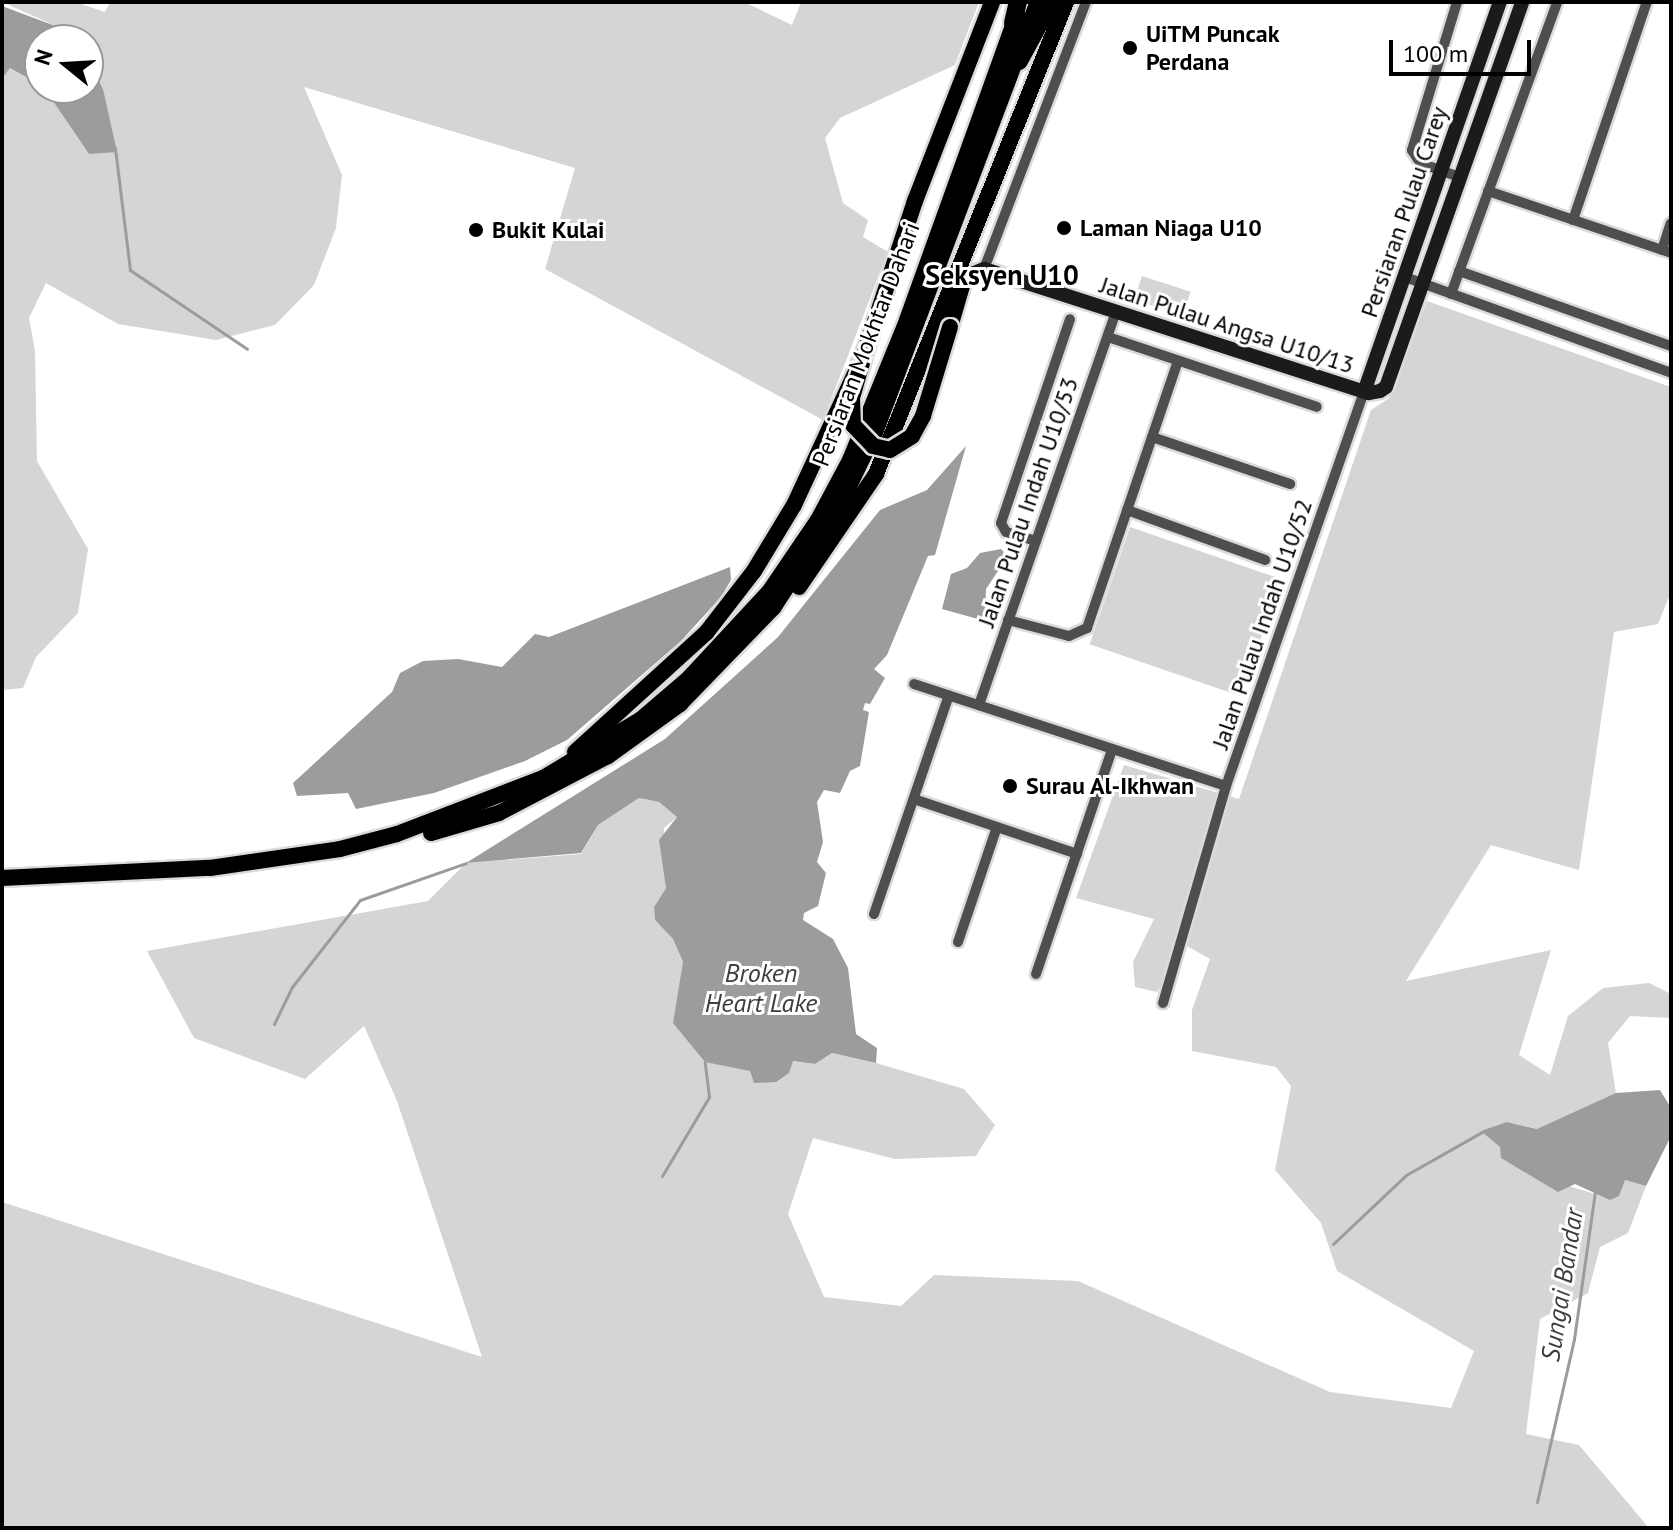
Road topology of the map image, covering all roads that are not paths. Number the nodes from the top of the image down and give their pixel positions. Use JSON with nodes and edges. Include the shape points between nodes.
{"nodes":[{"id":1,"x":992,"y":2,"type":"edge"},
{"id":2,"x":1020,"y":2,"type":"edge"},
{"id":3,"x":1038,"y":2,"type":"edge"},
{"id":4,"x":1051,"y":2,"type":"edge"},
{"id":5,"x":1066,"y":2,"type":"edge"},
{"id":6,"x":1086,"y":2,"type":"edge"},
{"id":7,"x":1457,"y":2,"type":"edge"},
{"id":8,"x":1500,"y":2,"type":"edge"},
{"id":9,"x":1522,"y":2,"type":"edge"},
{"id":10,"x":1557,"y":2,"type":"edge"},
{"id":11,"x":1647,"y":2,"type":"edge"},
{"id":12,"x":1013,"y":23,"type":"joint"},
{"id":13,"x":1019,"y":61,"type":"junction"},
{"id":14,"x":1441,"y":170,"type":"junction"},
{"id":15,"x":1459,"y":177,"type":"junction"},
{"id":16,"x":992,"y":189,"type":"junction"},
{"id":17,"x":1488,"y":191,"type":"junction"},
{"id":18,"x":1573,"y":220,"type":"junction"},
{"id":19,"x":1671,"y":223,"type":"edge"},
{"id":20,"x":1666,"y":252,"type":"edge"},
{"id":21,"x":984,"y":269,"type":"junction"},
{"id":22,"x":1459,"y":271,"type":"junction"},
{"id":23,"x":964,"y":277,"type":"junction"},
{"id":24,"x":1405,"y":277,"type":"junction"},
{"id":25,"x":1421,"y":284,"type":"junction"},
{"id":26,"x":1451,"y":294,"type":"junction"},
{"id":27,"x":1116,"y":312,"type":"junction"},
{"id":28,"x":1070,"y":319,"type":"dead end"},
{"id":29,"x":1108,"y":337,"type":"junction"},
{"id":30,"x":1671,"y":346,"type":"edge"},
{"id":31,"x":865,"y":352,"type":"junction"},
{"id":32,"x":1178,"y":361,"type":"junction"},
{"id":33,"x":1671,"y":373,"type":"edge"},
{"id":34,"x":1386,"y":387,"type":"joint"},
{"id":35,"x":1364,"y":392,"type":"junction"},
{"id":36,"x":1317,"y":407,"type":"dead end"},
{"id":37,"x":1152,"y":437,"type":"junction"},
{"id":38,"x":1290,"y":484,"type":"dead end"},
{"id":39,"x":1127,"y":510,"type":"junction"},
{"id":40,"x":1036,"y":541,"type":"junction"},
{"id":41,"x":1265,"y":560,"type":"dead end"},
{"id":42,"x":773,"y":608,"type":"junction"},
{"id":43,"x":1008,"y":620,"type":"junction"},
{"id":44,"x":914,"y":684,"type":"dead end"},
{"id":45,"x":949,"y":695,"type":"junction"},
{"id":46,"x":979,"y":705,"type":"junction"},
{"id":47,"x":1112,"y":749,"type":"junction"},
{"id":48,"x":543,"y":778,"type":"junction"},
{"id":49,"x":1226,"y":786,"type":"junction"},
{"id":50,"x":914,"y":799,"type":"junction"},
{"id":51,"x":997,"y":827,"type":"junction"},
{"id":52,"x":1077,"y":854,"type":"junction"},
{"id":53,"x":265,"y":862,"type":"junction"},
{"id":54,"x":2,"y":878,"type":"edge"},
{"id":55,"x":874,"y":914,"type":"dead end"},
{"id":56,"x":958,"y":942,"type":"dead end"},
{"id":57,"x":1036,"y":974,"type":"dead end"},
{"id":58,"x":1163,"y":1003,"type":"dead end"}],
"edges":[{"from":1,"to":31,"type":"main road","via":[[915,201]]},
{"from":2,"to":12,"type":"highway"},
{"from":3,"to":13,"type":"main road","name":"Persiaran Mokhtar Dahari"},
{"from":4,"to":13,"type":"highway"},
{"from":5,"to":16,"type":"main road"},
{"from":6,"to":21,"type":"street"},
{"from":7,"to":14,"type":"street","via":[[1412,150],[1420,163]]},
{"from":8,"to":14,"type":"street","name":"Persiaran Pulau Carey"},
{"from":9,"to":15,"type":"street","name":"Persiaran Pulau Carey"},
{"from":10,"to":17,"type":"street"},
{"from":11,"to":18,"type":"street"},
{"from":12,"to":48,"type":"main road","name":"Persiaran Mokhtar Dahari","via":[[893,356],[850,460],[818,520],[761,602],[689,678],[640,720]]},
{"from":13,"to":42,"type":"main road","name":"Persiaran Mokhtar Dahari","via":[[860,466]]},
{"from":14,"to":15,"type":"street"},
{"from":14,"to":24,"type":"street","name":"Persiaran Pulau Carey"},
{"from":15,"to":25,"type":"street","name":"Persiaran Pulau Carey"},
{"from":16,"to":23,"type":"main road"},
{"from":16,"to":42,"type":"main road","via":[[876,474],[818,564]]},
{"from":17,"to":18,"type":"street"},
{"from":17,"to":22,"type":"street"},
{"from":18,"to":20,"type":"street"},
{"from":19,"to":20,"type":"street"},
{"from":21,"to":23,"type":"street"},
{"from":21,"to":27,"type":"street","name":"Jalan Pulau Angsa U10/13"},
{"from":22,"to":26,"type":"street"},
{"from":22,"to":30,"type":"street"},
{"from":23,"to":31,"type":"main road","bridge":true,"via":[[923,416],[912,436],[890,450],[873,446],[853,425],[852,398]]},
{"from":24,"to":25,"type":"street"},
{"from":24,"to":35,"type":"street","name":"Persiaran Pulau Carey"},
{"from":25,"to":26,"type":"street"},
{"from":25,"to":34,"type":"street","name":"Persiaran Pulau Carey"},
{"from":26,"to":33,"type":"street"},
{"from":27,"to":29,"type":"street","name":"Jalan Pulau Indah U10/53"},
{"from":27,"to":35,"type":"street","name":"Jalan Pulau Angsa U10/13"},
{"from":28,"to":40,"type":"street","via":[[1001,523],[1006,532]]},
{"from":29,"to":32,"type":"street"},
{"from":29,"to":40,"type":"street","name":"Jalan Pulau Indah U10/53"},
{"from":31,"to":48,"type":"main road","via":[[817,463],[733,601],[652,684]]},
{"from":32,"to":36,"type":"street"},
{"from":32,"to":37,"type":"street"},
{"from":34,"to":35,"type":"street","name":"Jalan Pulau Angsa U10/13"},
{"from":35,"to":49,"type":"street","name":"Jalan Pulau Indah U10/52"},
{"from":37,"to":38,"type":"street"},
{"from":37,"to":39,"type":"street"},
{"from":39,"to":41,"type":"street"},
{"from":39,"to":43,"type":"street","via":[[1087,628],[1069,636]]},
{"from":40,"to":43,"type":"street","name":"Jalan Pulau Indah U10/53"},
{"from":42,"to":53,"type":"main road","name":"Persiaran Mokhtar Dahari","via":[[680,704],[546,792],[499,813],[334,859]]},
{"from":43,"to":46,"type":"street","name":"Jalan Pulau Indah U10/53"},
{"from":44,"to":45,"type":"street","name":"Jalan Pulau Indah U10/52"},
{"from":45,"to":46,"type":"street","name":"Jalan Pulau Indah U10/52"},
{"from":45,"to":50,"type":"street"},
{"from":46,"to":47,"type":"street","name":"Jalan Pulau Indah U10/52"},
{"from":47,"to":49,"type":"street","name":"Jalan Pulau Indah U10/52"},
{"from":47,"to":52,"type":"street"},
{"from":48,"to":53,"type":"main road","name":"Persiaran Mokhtar Dahari","via":[[397,834]]},
{"from":49,"to":58,"type":"street"},
{"from":50,"to":51,"type":"street"},
{"from":50,"to":55,"type":"street"},
{"from":51,"to":52,"type":"street"},
{"from":51,"to":56,"type":"street"},
{"from":52,"to":57,"type":"street"},
{"from":53,"to":54,"type":"main road","name":"Persiaran Mokhtar Dahari"}]}
